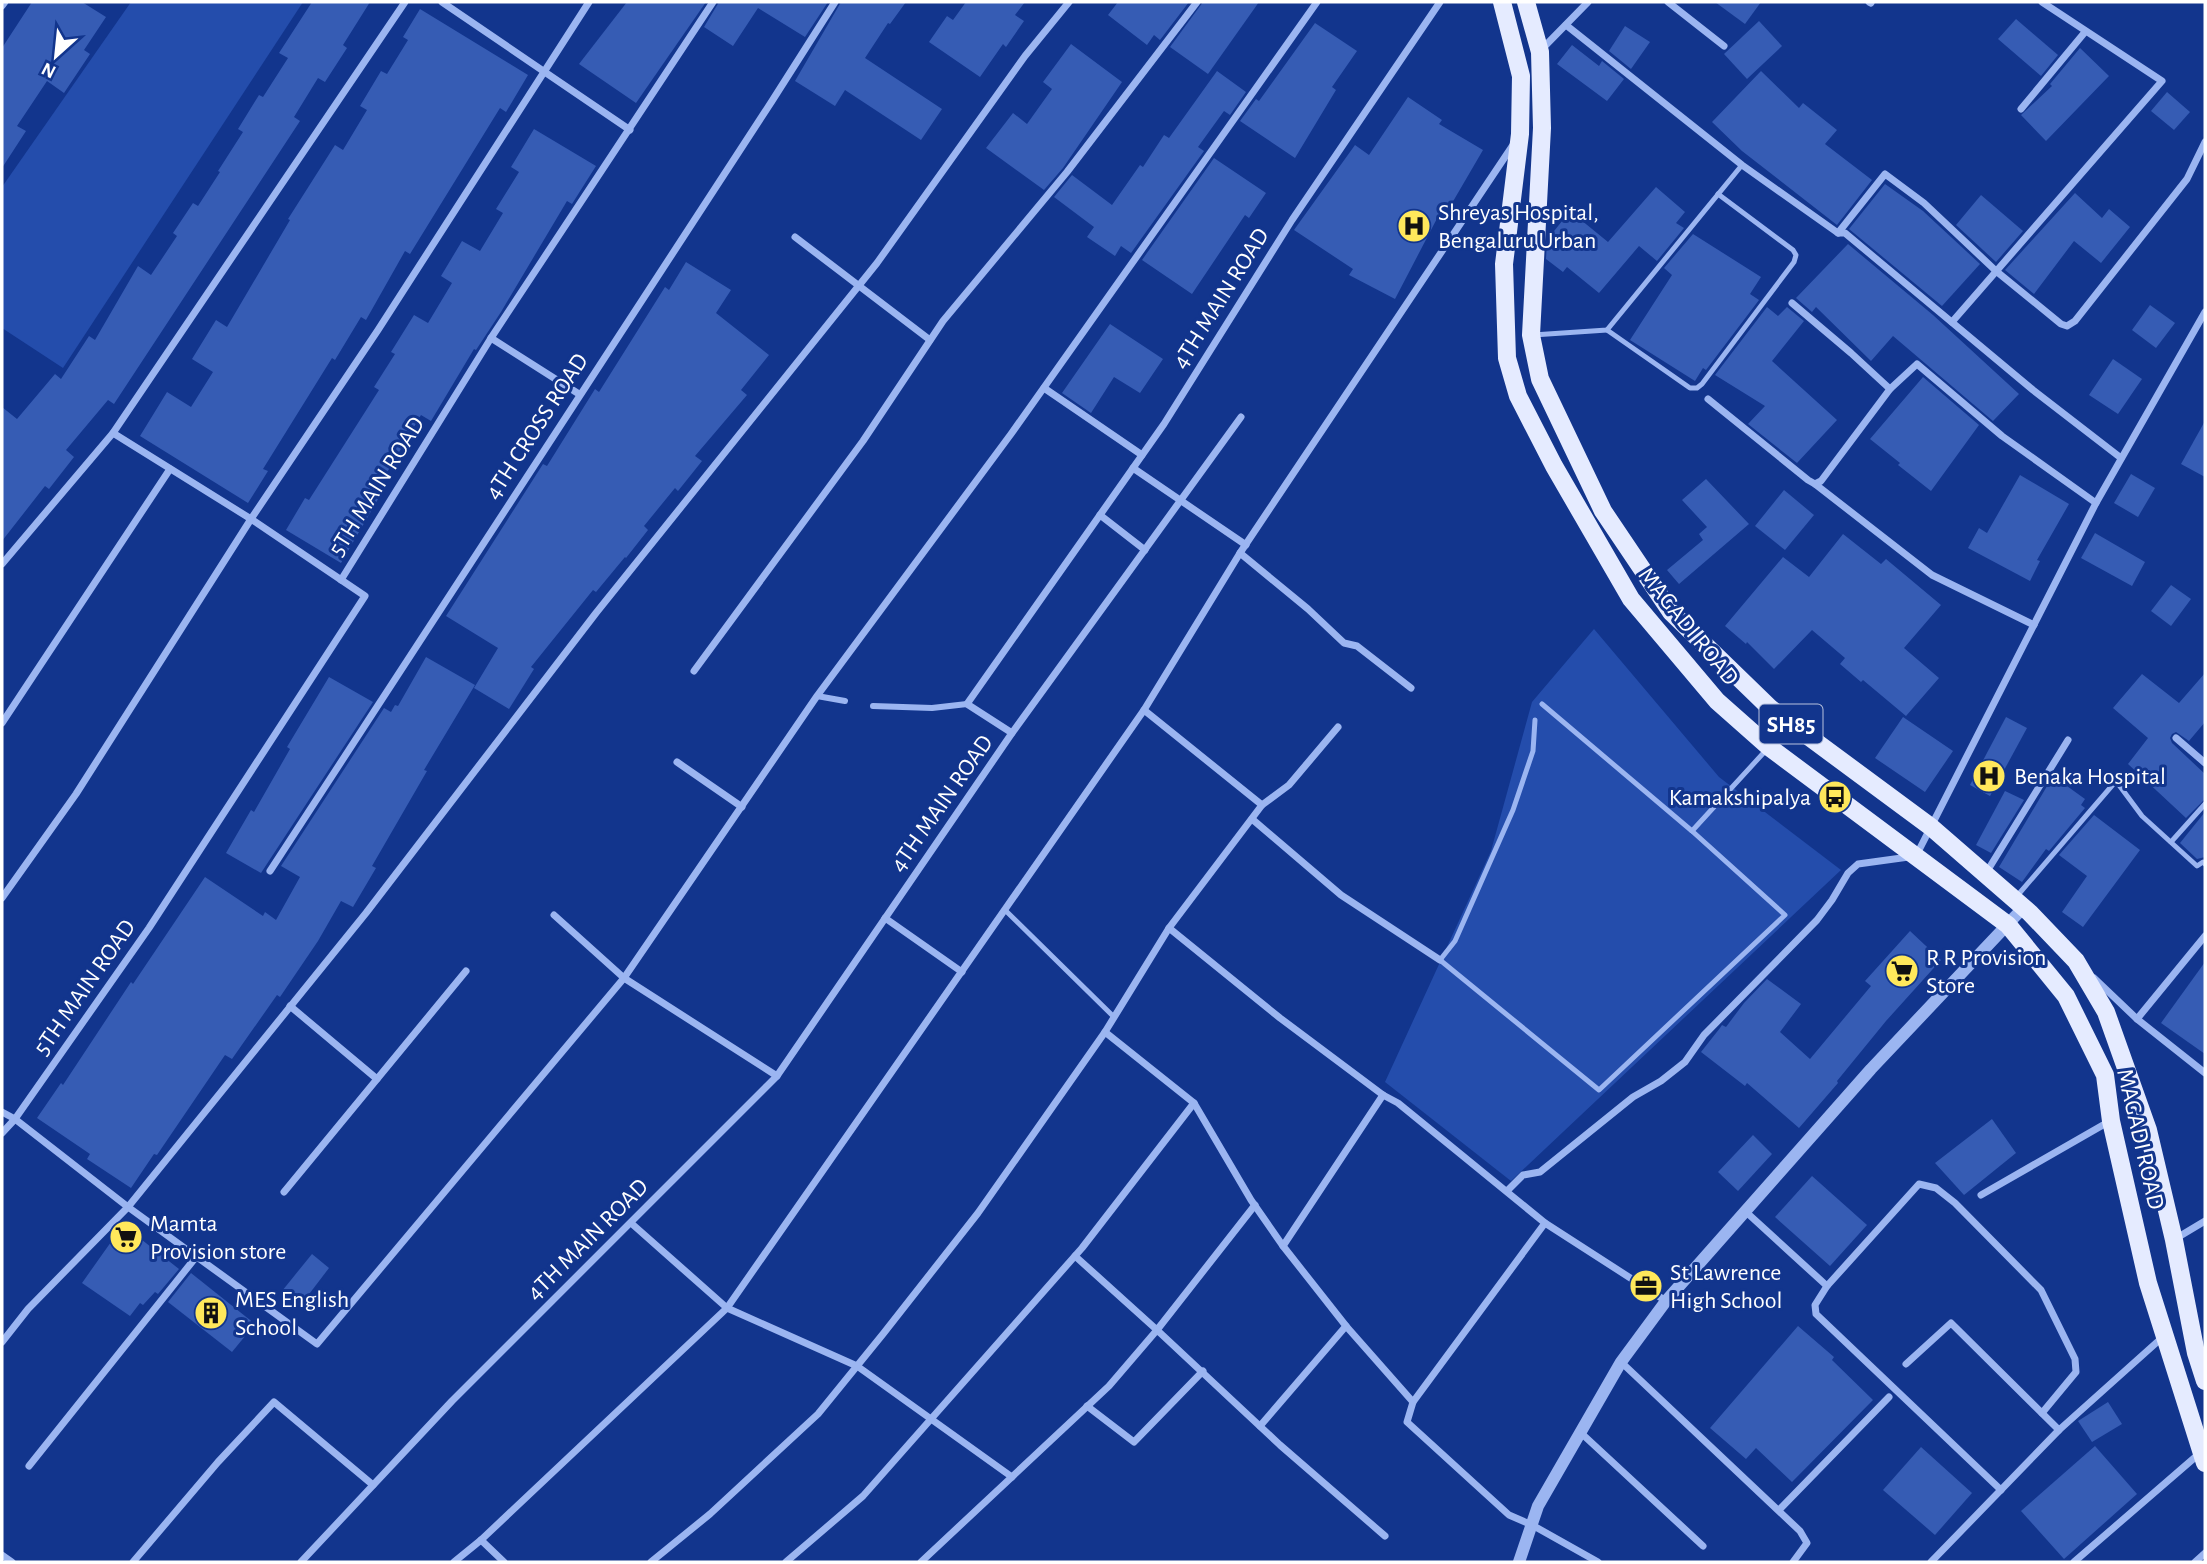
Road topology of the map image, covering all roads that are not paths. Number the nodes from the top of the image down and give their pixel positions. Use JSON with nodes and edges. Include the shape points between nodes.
{"nodes":[{"id":1,"x":405,"y":2,"type":"edge"},
{"id":2,"x":442,"y":2,"type":"edge"},
{"id":3,"x":589,"y":2,"type":"edge"},
{"id":4,"x":713,"y":2,"type":"edge"},
{"id":5,"x":835,"y":2,"type":"edge"},
{"id":6,"x":1069,"y":2,"type":"edge"},
{"id":7,"x":1196,"y":2,"type":"edge"},
{"id":8,"x":1318,"y":2,"type":"edge"},
{"id":9,"x":1440,"y":2,"type":"edge"},
{"id":10,"x":1502,"y":2,"type":"edge"},
{"id":11,"x":1526,"y":2,"type":"edge"},
{"id":12,"x":1588,"y":2,"type":"edge"},
{"id":13,"x":1668,"y":2,"type":"edge"},
{"id":14,"x":2042,"y":2,"type":"edge"},
{"id":15,"x":1566,"y":25,"type":"junction"},
{"id":16,"x":2085,"y":32,"type":"junction"},
{"id":17,"x":1724,"y":46,"type":"dead end"},
{"id":18,"x":1540,"y":52,"type":"junction"},
{"id":19,"x":545,"y":71,"type":"junction"},
{"id":20,"x":2021,"y":109,"type":"dead end"},
{"id":21,"x":1542,"y":128,"type":"junction"},
{"id":22,"x":630,"y":130,"type":"junction"},
{"id":23,"x":1520,"y":134,"type":"junction"},
{"id":24,"x":2205,"y":142,"type":"edge"},
{"id":25,"x":1742,"y":165,"type":"junction"},
{"id":26,"x":1718,"y":194,"type":"junction"},
{"id":27,"x":1838,"y":233,"type":"junction"},
{"id":28,"x":795,"y":237,"type":"dead end"},
{"id":29,"x":1996,"y":271,"type":"junction"},
{"id":30,"x":859,"y":285,"type":"junction"},
{"id":31,"x":1791,"y":303,"type":"dead end"},
{"id":32,"x":2205,"y":312,"type":"edge"},
{"id":33,"x":1952,"y":322,"type":"junction"},
{"id":34,"x":1607,"y":330,"type":"junction"},
{"id":35,"x":1531,"y":335,"type":"junction"},
{"id":36,"x":491,"y":338,"type":"junction"},
{"id":37,"x":930,"y":340,"type":"junction"},
{"id":38,"x":1044,"y":388,"type":"junction"},
{"id":39,"x":1890,"y":389,"type":"junction"},
{"id":40,"x":579,"y":394,"type":"junction"},
{"id":41,"x":1708,"y":399,"type":"dead end"},
{"id":42,"x":1241,"y":417,"type":"dead end"},
{"id":43,"x":113,"y":432,"type":"junction"},
{"id":44,"x":1142,"y":455,"type":"junction"},
{"id":45,"x":2121,"y":457,"type":"junction"},
{"id":46,"x":1133,"y":468,"type":"junction"},
{"id":47,"x":170,"y":469,"type":"junction"},
{"id":48,"x":1815,"y":484,"type":"junction"},
{"id":49,"x":1181,"y":501,"type":"junction"},
{"id":50,"x":2096,"y":503,"type":"junction"},
{"id":51,"x":1100,"y":516,"type":"junction"},
{"id":52,"x":251,"y":519,"type":"junction"},
{"id":53,"x":1246,"y":545,"type":"junction"},
{"id":54,"x":1145,"y":550,"type":"junction"},
{"id":55,"x":1240,"y":553,"type":"junction"},
{"id":56,"x":2,"y":564,"type":"edge"},
{"id":57,"x":341,"y":580,"type":"junction"},
{"id":58,"x":2034,"y":625,"type":"junction"},
{"id":59,"x":694,"y":671,"type":"dead end"},
{"id":60,"x":1411,"y":688,"type":"dead end"},
{"id":61,"x":817,"y":696,"type":"junction"},
{"id":62,"x":845,"y":701,"type":"dead end"},
{"id":63,"x":967,"y":704,"type":"junction"},
{"id":64,"x":1542,"y":705,"type":"dead end"},
{"id":65,"x":873,"y":706,"type":"dead end"},
{"id":66,"x":1144,"y":710,"type":"junction"},
{"id":67,"x":1535,"y":720,"type":"dead end"},
{"id":68,"x":2,"y":723,"type":"edge"},
{"id":69,"x":1338,"y":727,"type":"dead end"},
{"id":70,"x":1012,"y":733,"type":"junction"},
{"id":71,"x":2176,"y":738,"type":"dead end"},
{"id":72,"x":2068,"y":740,"type":"dead end"},
{"id":73,"x":1769,"y":747,"type":"junction"},
{"id":74,"x":677,"y":762,"type":"dead end"},
{"id":75,"x":2205,"y":763,"type":"edge"},
{"id":76,"x":2205,"y":804,"type":"edge"},
{"id":77,"x":1262,"y":805,"type":"junction"},
{"id":78,"x":742,"y":807,"type":"junction"},
{"id":79,"x":1252,"y":819,"type":"junction"},
{"id":80,"x":1931,"y":827,"type":"junction"},
{"id":81,"x":1692,"y":831,"type":"junction"},
{"id":82,"x":2171,"y":842,"type":"junction"},
{"id":83,"x":1916,"y":856,"type":"junction"},
{"id":84,"x":2205,"y":864,"type":"edge"},
{"id":85,"x":270,"y":871,"type":"dead end"},
{"id":86,"x":1986,"y":874,"type":"junction"},
{"id":87,"x":2,"y":898,"type":"edge"},
{"id":88,"x":2019,"y":903,"type":"junction"},
{"id":89,"x":1005,"y":911,"type":"junction"},
{"id":90,"x":554,"y":915,"type":"dead end"},
{"id":91,"x":885,"y":918,"type":"junction"},
{"id":92,"x":2007,"y":925,"type":"junction"},
{"id":93,"x":1169,"y":928,"type":"junction"},
{"id":94,"x":2205,"y":936,"type":"edge"},
{"id":95,"x":1440,"y":960,"type":"junction"},
{"id":96,"x":2076,"y":961,"type":"junction"},
{"id":97,"x":466,"y":971,"type":"dead end"},
{"id":98,"x":962,"y":972,"type":"junction"},
{"id":99,"x":624,"y":978,"type":"junction"},
{"id":100,"x":290,"y":1006,"type":"junction"},
{"id":101,"x":1114,"y":1017,"type":"junction"},
{"id":102,"x":2137,"y":1019,"type":"junction"},
{"id":103,"x":1105,"y":1032,"type":"junction"},
{"id":104,"x":2205,"y":1073,"type":"edge"},
{"id":105,"x":777,"y":1076,"type":"junction"},
{"id":106,"x":377,"y":1079,"type":"junction"},
{"id":107,"x":1382,"y":1095,"type":"junction"},
{"id":108,"x":1194,"y":1103,"type":"junction"},
{"id":109,"x":2,"y":1112,"type":"edge"},
{"id":110,"x":15,"y":1119,"type":"junction"},
{"id":111,"x":2111,"y":1121,"type":"junction"},
{"id":112,"x":2,"y":1133,"type":"edge"},
{"id":113,"x":1507,"y":1191,"type":"junction"},
{"id":114,"x":284,"y":1192,"type":"dead end"},
{"id":115,"x":1981,"y":1195,"type":"dead end"},
{"id":116,"x":1255,"y":1205,"type":"junction"},
{"id":117,"x":128,"y":1207,"type":"junction"},
{"id":118,"x":1745,"y":1210,"type":"junction"},
{"id":119,"x":2205,"y":1221,"type":"edge"},
{"id":120,"x":631,"y":1223,"type":"junction"},
{"id":121,"x":1545,"y":1223,"type":"junction"},
{"id":122,"x":2174,"y":1240,"type":"junction"},
{"id":123,"x":1283,"y":1246,"type":"junction"},
{"id":124,"x":1075,"y":1256,"type":"junction"},
{"id":125,"x":196,"y":1257,"type":"junction"},
{"id":126,"x":1827,"y":1286,"type":"junction"},
{"id":127,"x":1666,"y":1301,"type":"junction"},
{"id":128,"x":727,"y":1308,"type":"junction"},
{"id":129,"x":1346,"y":1326,"type":"junction"},
{"id":130,"x":1157,"y":1330,"type":"junction"},
{"id":131,"x":2165,"y":1335,"type":"junction"},
{"id":132,"x":2,"y":1342,"type":"edge"},
{"id":133,"x":1621,"y":1362,"type":"junction"},
{"id":134,"x":1906,"y":1364,"type":"dead end"},
{"id":135,"x":857,"y":1366,"type":"junction"},
{"id":136,"x":1203,"y":1371,"type":"junction"},
{"id":137,"x":2205,"y":1381,"type":"edge"},
{"id":138,"x":1888,"y":1397,"type":"dead end"},
{"id":139,"x":1413,"y":1402,"type":"junction"},
{"id":140,"x":1087,"y":1406,"type":"junction"},
{"id":141,"x":2042,"y":1413,"type":"junction"},
{"id":142,"x":930,"y":1420,"type":"junction"},
{"id":143,"x":1260,"y":1426,"type":"junction"},
{"id":144,"x":2059,"y":1430,"type":"junction"},
{"id":145,"x":1580,"y":1432,"type":"junction"},
{"id":146,"x":2203,"y":1457,"type":"edge"},
{"id":147,"x":29,"y":1466,"type":"dead end"},
{"id":148,"x":1012,"y":1477,"type":"junction"},
{"id":149,"x":373,"y":1485,"type":"junction"},
{"id":150,"x":2001,"y":1490,"type":"junction"},
{"id":151,"x":1779,"y":1510,"type":"junction"},
{"id":152,"x":1532,"y":1525,"type":"junction"},
{"id":153,"x":1385,"y":1536,"type":"dead end"},
{"id":154,"x":481,"y":1540,"type":"junction"},
{"id":155,"x":1703,"y":1546,"type":"dead end"},
{"id":156,"x":2205,"y":1553,"type":"edge"},
{"id":157,"x":2,"y":1555,"type":"edge"},
{"id":158,"x":12,"y":1562,"type":"edge"},
{"id":159,"x":133,"y":1562,"type":"edge"},
{"id":160,"x":302,"y":1562,"type":"edge"},
{"id":161,"x":454,"y":1562,"type":"edge"},
{"id":162,"x":504,"y":1562,"type":"edge"},
{"id":163,"x":651,"y":1562,"type":"edge"},
{"id":164,"x":786,"y":1562,"type":"edge"},
{"id":165,"x":921,"y":1562,"type":"edge"},
{"id":166,"x":1519,"y":1562,"type":"edge"},
{"id":167,"x":1598,"y":1562,"type":"edge"},
{"id":168,"x":1793,"y":1562,"type":"edge"},
{"id":169,"x":1931,"y":1562,"type":"edge"},
{"id":170,"x":2074,"y":1562,"type":"edge"},
{"id":171,"x":2195,"y":1562,"type":"edge"}],
"edges":[{"from":1,"to":43,"type":"street"},
{"from":2,"to":19,"type":"street"},
{"from":3,"to":19,"type":"street"},
{"from":4,"to":22,"type":"street","name":"5TH MAIN ROAD"},
{"from":5,"to":40,"type":"street","name":"4TH CROSS ROAD"},
{"from":6,"to":30,"type":"street"},
{"from":7,"to":37,"type":"street","via":[[1067,172]]},
{"from":8,"to":38,"type":"street"},
{"from":9,"to":44,"type":"street","name":"4TH MAIN ROAD","via":[[1292,220]]},
{"from":10,"to":23,"type":"main road","name":"MAGADI ROAD","number":"SH85","via":[[1521,76]]},
{"from":11,"to":18,"type":"main road","name":"MAGADI ROAD","number":"SH85"},
{"from":12,"to":15,"type":"street"},
{"from":13,"to":17,"type":"street"},
{"from":14,"to":16,"type":"street"},
{"from":15,"to":18,"type":"street"},
{"from":15,"to":25,"type":"street"},
{"from":16,"to":20,"type":"street"},
{"from":16,"to":29,"type":"street","via":[[2161,81]]},
{"from":18,"to":21,"type":"main road","name":"MAGADI ROAD","number":"SH85"},
{"from":19,"to":22,"type":"street"},
{"from":19,"to":52,"type":"street"},
{"from":21,"to":23,"type":"street"},
{"from":21,"to":35,"type":"main road","name":"MAGADI ROAD","number":"SH85"},
{"from":22,"to":36,"type":"street","name":"5TH MAIN ROAD"},
{"from":23,"to":53,"type":"street"},
{"from":23,"to":73,"type":"main road","name":"MAGADI ROAD","number":"SH85","via":[[1504,264],[1507,358],[1518,396],[1631,599],[1717,701]]},
{"from":24,"to":29,"type":"street","via":[[2187,179],[2067,326]]},
{"from":25,"to":26,"type":"lane"},
{"from":25,"to":27,"type":"street"},
{"from":26,"to":34,"type":"lane"},
{"from":26,"to":34,"type":"lane","via":[[1796,255],[1702,384],[1690,388]]},
{"from":27,"to":29,"type":"street","via":[[1885,174],[1924,203]]},
{"from":27,"to":33,"type":"street","via":[[1845,233]]},
{"from":28,"to":30,"type":"street"},
{"from":29,"to":33,"type":"street"},
{"from":30,"to":37,"type":"street"},
{"from":30,"to":100,"type":"street"},
{"from":31,"to":39,"type":"street"},
{"from":32,"to":45,"type":"street"},
{"from":33,"to":45,"type":"street"},
{"from":34,"to":35,"type":"lane"},
{"from":35,"to":80,"type":"main road","name":"MAGADI ROAD","number":"SH85","via":[[1540,379],[1603,511],[1671,612],[1770,708]]},
{"from":36,"to":40,"type":"street"},
{"from":36,"to":57,"type":"street","name":"5TH MAIN ROAD"},
{"from":37,"to":59,"type":"street","via":[[863,441]]},
{"from":38,"to":44,"type":"street"},
{"from":38,"to":61,"type":"street"},
{"from":39,"to":48,"type":"street"},
{"from":39,"to":50,"type":"street","via":[[1917,364],[2002,436]]},
{"from":40,"to":85,"type":"street","name":"4TH CROSS ROAD"},
{"from":41,"to":48,"type":"street"},
{"from":42,"to":49,"type":"street"},
{"from":43,"to":47,"type":"street"},
{"from":43,"to":56,"type":"street"},
{"from":44,"to":46,"type":"street","name":"4TH MAIN ROAD"},
{"from":45,"to":50,"type":"street"},
{"from":46,"to":49,"type":"street"},
{"from":46,"to":51,"type":"street","name":"4TH MAIN ROAD"},
{"from":47,"to":52,"type":"street"},
{"from":47,"to":68,"type":"street"},
{"from":48,"to":58,"type":"street","via":[[1932,575]]},
{"from":49,"to":53,"type":"street"},
{"from":49,"to":54,"type":"street"},
{"from":50,"to":58,"type":"street"},
{"from":51,"to":54,"type":"street"},
{"from":51,"to":63,"type":"street","name":"4TH MAIN ROAD"},
{"from":52,"to":57,"type":"street"},
{"from":52,"to":87,"type":"street","via":[[76,794]]},
{"from":53,"to":55,"type":"street"},
{"from":54,"to":70,"type":"street"},
{"from":55,"to":60,"type":"street","via":[[1344,643],[1357,646]]},
{"from":55,"to":66,"type":"street"},
{"from":57,"to":110,"type":"street","name":"5TH MAIN ROAD","via":[[365,596],[149,928]]},
{"from":58,"to":80,"type":"street"},
{"from":61,"to":62,"type":"street"},
{"from":61,"to":78,"type":"street"},
{"from":63,"to":65,"type":"street"},
{"from":63,"to":70,"type":"street","name":"4TH MAIN ROAD"},
{"from":64,"to":81,"type":"lane"},
{"from":66,"to":77,"type":"street"},
{"from":66,"to":89,"type":"street"},
{"from":67,"to":95,"type":"lane","via":[[1533,751],[1513,810],[1455,941]]},
{"from":69,"to":77,"type":"street","via":[[1289,785]]},
{"from":70,"to":91,"type":"street","name":"4TH MAIN ROAD"},
{"from":71,"to":75,"type":"street"},
{"from":72,"to":86,"type":"street"},
{"from":73,"to":81,"type":"lane"},
{"from":73,"to":83,"type":"main road","name":"MAGADI ROAD","number":"SH85"},
{"from":74,"to":78,"type":"street"},
{"from":76,"to":82,"type":"lane"},
{"from":77,"to":79,"type":"street"},
{"from":78,"to":99,"type":"street"},
{"from":79,"to":93,"type":"street"},
{"from":79,"to":95,"type":"street","via":[[1341,895]]},
{"from":80,"to":83,"type":"street"},
{"from":80,"to":86,"type":"main road","name":"MAGADI ROAD","number":"SH85"},
{"from":81,"to":95,"type":"lane","via":[[1785,915],[1599,1090]]},
{"from":82,"to":84,"type":"lane","via":[[2197,866]]},
{"from":82,"to":88,"type":"lane","via":[[2142,816],[2116,781]]},
{"from":83,"to":92,"type":"main road","name":"MAGADI ROAD","number":"SH85"},
{"from":83,"to":113,"type":"street","via":[[1858,864],[1817,920],[1704,1035],[1685,1062],[1633,1097],[1540,1172],[1523,1175]]},
{"from":86,"to":88,"type":"main road","name":"MAGADI ROAD","number":"SH85"},
{"from":88,"to":92,"type":"street"},
{"from":88,"to":96,"type":"main road","name":"MAGADI ROAD","number":"SH85"},
{"from":89,"to":98,"type":"street"},
{"from":89,"to":101,"type":"lane"},
{"from":90,"to":99,"type":"street"},
{"from":91,"to":98,"type":"street"},
{"from":91,"to":105,"type":"street","name":"4TH MAIN ROAD"},
{"from":92,"to":111,"type":"main road","name":"MAGADI ROAD","number":"SH85","via":[[2066,996],[2105,1075]]},
{"from":92,"to":118,"type":"street"},
{"from":93,"to":101,"type":"street"},
{"from":93,"to":107,"type":"street"},
{"from":94,"to":102,"type":"street"},
{"from":96,"to":102,"type":"street"},
{"from":96,"to":122,"type":"main road","name":"MAGADI ROAD","number":"SH85","via":[[2106,1012],[2148,1130]]},
{"from":97,"to":106,"type":"street"},
{"from":98,"to":128,"type":"street"},
{"from":99,"to":105,"type":"street"},
{"from":99,"to":125,"type":"street","via":[[317,1344]]},
{"from":100,"to":106,"type":"street"},
{"from":100,"to":117,"type":"street"},
{"from":101,"to":103,"type":"street"},
{"from":102,"to":104,"type":"street"},
{"from":103,"to":108,"type":"street"},
{"from":103,"to":135,"type":"street","via":[[978,1213]]},
{"from":105,"to":120,"type":"street","name":"4TH MAIN ROAD"},
{"from":106,"to":114,"type":"street"},
{"from":107,"to":113,"type":"street"},
{"from":107,"to":123,"type":"street"},
{"from":108,"to":116,"type":"street"},
{"from":108,"to":124,"type":"street"},
{"from":109,"to":110,"type":"street"},
{"from":110,"to":112,"type":"street"},
{"from":110,"to":117,"type":"street"},
{"from":111,"to":115,"type":"street"},
{"from":111,"to":131,"type":"main road","name":"MAGADI ROAD","number":"SH85","via":[[2148,1283]]},
{"from":113,"to":121,"type":"street"},
{"from":116,"to":123,"type":"street"},
{"from":116,"to":130,"type":"street"},
{"from":117,"to":125,"type":"street"},
{"from":117,"to":132,"type":"street","via":[[28,1309]]},
{"from":118,"to":126,"type":"street"},
{"from":118,"to":127,"type":"street"},
{"from":119,"to":122,"type":"street"},
{"from":120,"to":128,"type":"street"},
{"from":120,"to":149,"type":"street","name":"4TH MAIN ROAD"},
{"from":121,"to":127,"type":"street"},
{"from":121,"to":139,"type":"street"},
{"from":122,"to":137,"type":"main road","name":"MAGADI ROAD","number":"SH85"},
{"from":123,"to":129,"type":"street"},
{"from":124,"to":130,"type":"street"},
{"from":124,"to":142,"type":"street"},
{"from":125,"to":147,"type":"street"},
{"from":126,"to":141,"type":"street","via":[[1919,1184],[1936,1188],[2041,1290],[2075,1359],[2076,1372]]},
{"from":126,"to":150,"type":"street","via":[[1815,1305],[1816,1314]]},
{"from":127,"to":133,"type":"street"},
{"from":128,"to":135,"type":"street"},
{"from":128,"to":154,"type":"street"},
{"from":129,"to":139,"type":"street"},
{"from":129,"to":143,"type":"street"},
{"from":130,"to":136,"type":"street"},
{"from":130,"to":140,"type":"street"},
{"from":131,"to":144,"type":"street"},
{"from":131,"to":146,"type":"main road","name":"MAGADI ROAD","number":"SH85"},
{"from":133,"to":145,"type":"street"},
{"from":133,"to":151,"type":"street"},
{"from":134,"to":141,"type":"street","via":[[1951,1323]]},
{"from":135,"to":142,"type":"street"},
{"from":135,"to":163,"type":"street","via":[[818,1414]]},
{"from":136,"to":140,"type":"street","via":[[1133,1442]]},
{"from":136,"to":143,"type":"street"},
{"from":138,"to":151,"type":"street"},
{"from":139,"to":152,"type":"street","via":[[1408,1422],[1509,1515]]},
{"from":140,"to":148,"type":"street"},
{"from":141,"to":144,"type":"street"},
{"from":142,"to":148,"type":"street"},
{"from":142,"to":164,"type":"street","via":[[863,1496]]},
{"from":143,"to":153,"type":"street"},
{"from":144,"to":150,"type":"street"},
{"from":145,"to":152,"type":"street"},
{"from":145,"to":155,"type":"street"},
{"from":146,"to":170,"type":"street"},
{"from":148,"to":165,"type":"street"},
{"from":149,"to":159,"type":"street","via":[[274,1402]]},
{"from":149,"to":160,"type":"street","name":"4TH MAIN ROAD"},
{"from":150,"to":169,"type":"street"},
{"from":151,"to":168,"type":"street","via":[[1807,1543]]},
{"from":152,"to":166,"type":"street"},
{"from":152,"to":167,"type":"street"},
{"from":154,"to":161,"type":"street"},
{"from":154,"to":162,"type":"street"},
{"from":156,"to":171,"type":"street"},
{"from":157,"to":158,"type":"street"}]}
